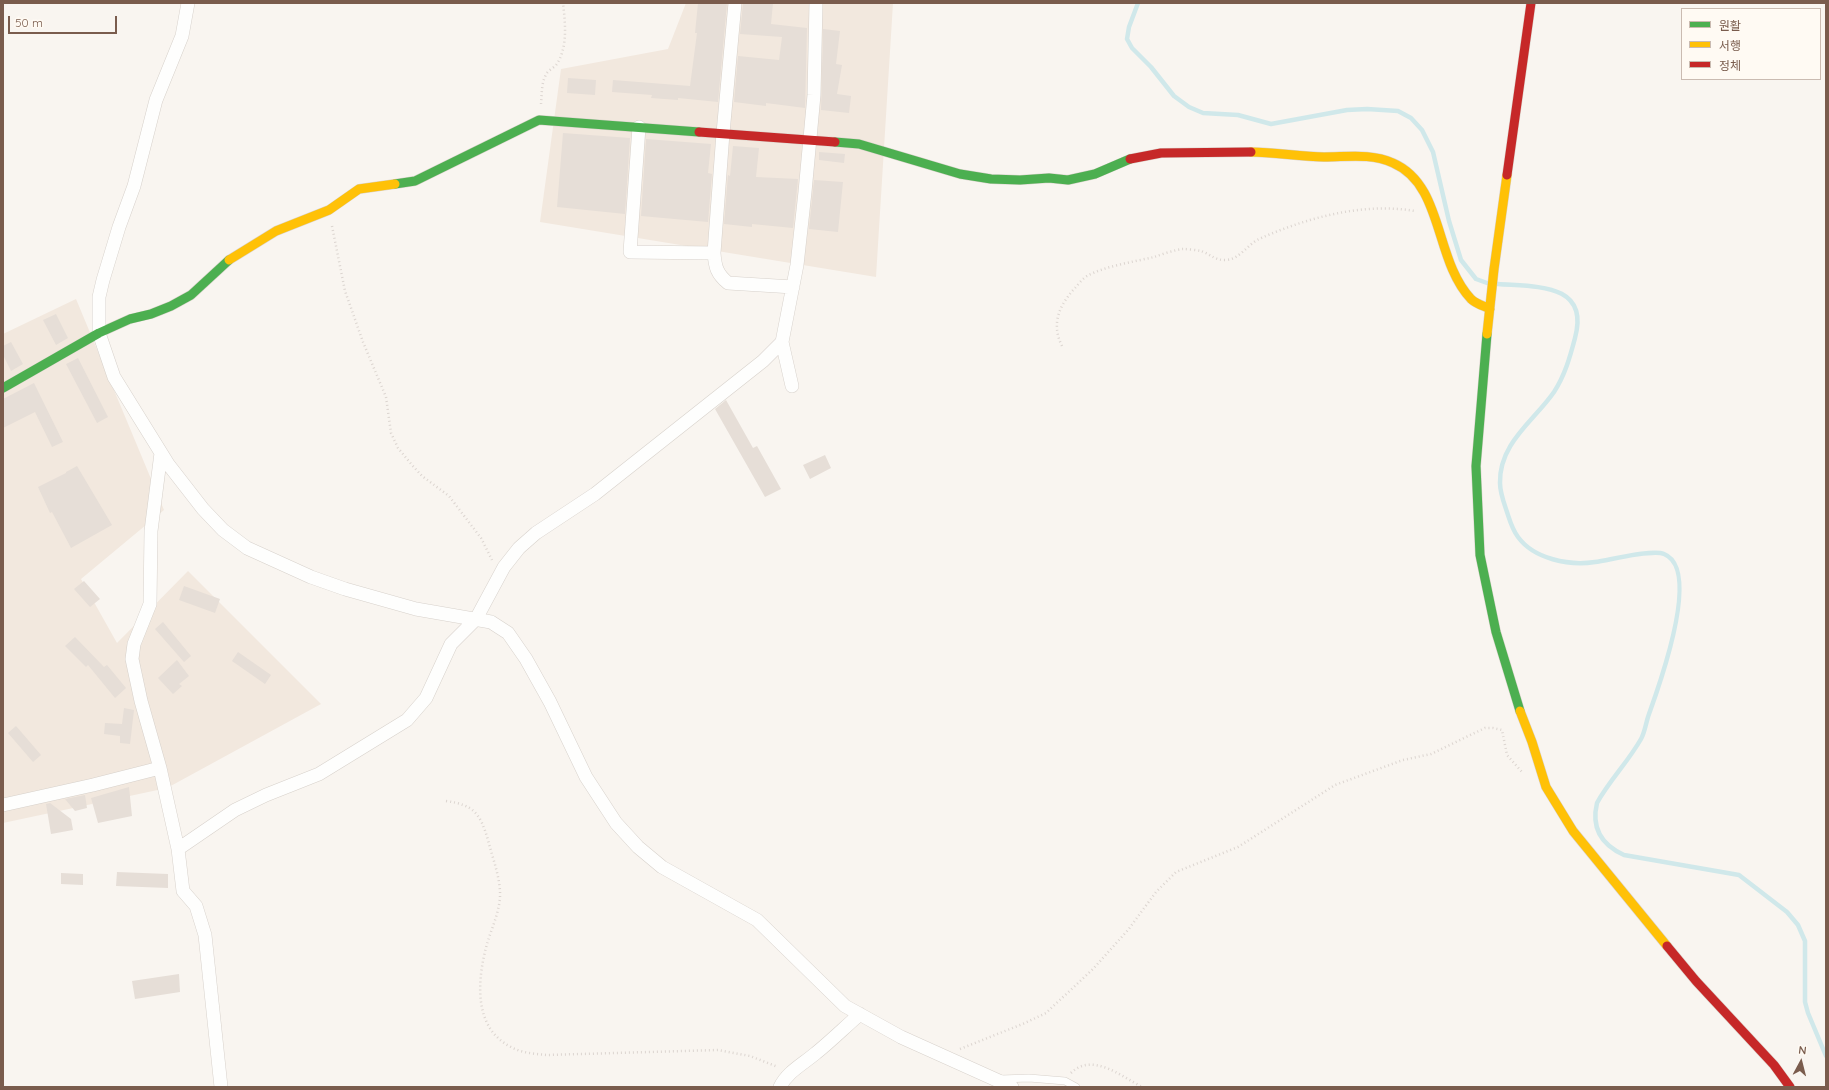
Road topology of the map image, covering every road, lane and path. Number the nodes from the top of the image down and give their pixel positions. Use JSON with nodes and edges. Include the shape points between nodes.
{"nodes":[{"id":1,"x":188,"y":3,"type":"edge"},
{"id":2,"x":563,"y":3,"type":"edge"},
{"id":3,"x":735,"y":3,"type":"edge"},
{"id":4,"x":816,"y":3,"type":"edge"},
{"id":5,"x":1530,"y":3,"type":"edge"},
{"id":6,"x":539,"y":120,"type":"junction"},
{"id":7,"x":639,"y":127,"type":"junction"},
{"id":8,"x":723,"y":133,"type":"junction"},
{"id":9,"x":810,"y":139,"type":"junction"},
{"id":10,"x":329,"y":210,"type":"junction"},
{"id":11,"x":1434,"y":214,"type":"junction"},
{"id":12,"x":714,"y":254,"type":"junction"},
{"id":13,"x":793,"y":287,"type":"junction"},
{"id":14,"x":1490,"y":309,"type":"junction"},
{"id":15,"x":100,"y":333,"type":"junction"},
{"id":16,"x":782,"y":342,"type":"junction"},
{"id":17,"x":1062,"y":346,"type":"dead end"},
{"id":18,"x":792,"y":386,"type":"dead end"},
{"id":19,"x":3,"y":388,"type":"edge"},
{"id":20,"x":162,"y":453,"type":"junction"},
{"id":21,"x":497,"y":580,"type":"junction"},
{"id":22,"x":476,"y":619,"type":"junction"},
{"id":23,"x":160,"y":768,"type":"junction"},
{"id":24,"x":1526,"y":776,"type":"dead end"},
{"id":25,"x":446,"y":801,"type":"dead end"},
{"id":26,"x":3,"y":805,"type":"edge"},
{"id":27,"x":178,"y":849,"type":"junction"},
{"id":28,"x":860,"y":1014,"type":"junction"},
{"id":29,"x":943,"y":1058,"type":"junction"},
{"id":30,"x":792,"y":1071,"type":"junction"},
{"id":31,"x":994,"y":1079,"type":"junction"},
{"id":32,"x":1065,"y":1081,"type":"junction"},
{"id":33,"x":221,"y":1087,"type":"edge"},
{"id":34,"x":780,"y":1087,"type":"edge"},
{"id":35,"x":1012,"y":1087,"type":"edge"},
{"id":36,"x":1076,"y":1087,"type":"edge"},
{"id":37,"x":1142,"y":1087,"type":"edge"},
{"id":38,"x":1790,"y":1087,"type":"edge"}],
"edges":[{"from":1,"to":15,"type":"street","via":[[182,36],[156,100],[134,186],[102,280]]},
{"from":2,"to":6,"type":"path","via":[[566,25],[563,45],[558,63],[547,74],[542,84]]},
{"from":3,"to":8,"type":"street"},
{"from":4,"to":9,"type":"street","via":[[814,95]]},
{"from":5,"to":14,"type":"street"},
{"from":6,"to":7,"type":"street"},
{"from":6,"to":10,"type":"street","via":[[415,180],[359,189]]},
{"from":7,"to":8,"type":"street"},
{"from":7,"to":12,"type":"street","via":[[630,252]]},
{"from":8,"to":9,"type":"street"},
{"from":8,"to":12,"type":"street"},
{"from":9,"to":11,"type":"street","via":[[859,144],[960,174],[1020,180],[1068,180],[1095,174],[1127,160],[1161,153],[1272,152],[1324,157],[1360,155],[1392,162],[1405,169],[1428,195]]},
{"from":9,"to":13,"type":"street"},
{"from":10,"to":15,"type":"street","via":[[276,231],[230,259],[192,296]]},
{"from":10,"to":21,"type":"path","via":[[345,291],[386,397],[391,433],[398,448],[412,465],[422,476],[449,496],[481,538],[490,553]]},
{"from":11,"to":14,"type":"street","via":[[1446,256],[1457,279],[1472,300]]},
{"from":11,"to":17,"type":"path","via":[[1399,209],[1358,210],[1277,231],[1255,241],[1235,258],[1225,261],[1213,258],[1202,251],[1184,249],[1099,271],[1085,277],[1064,301],[1058,313],[1057,330]]},
{"from":12,"to":13,"type":"street","via":[[715,268],[719,276],[728,283]]},
{"from":13,"to":16,"type":"street"},
{"from":14,"to":38,"type":"street","via":[[1476,466],[1480,555],[1508,675],[1546,787],[1590,853],[1696,981],[1774,1065]]},
{"from":15,"to":19,"type":"street"},
{"from":15,"to":20,"type":"street","via":[[114,377]]},
{"from":16,"to":18,"type":"street"},
{"from":16,"to":21,"type":"street","via":[[595,494],[536,533],[504,567]]},
{"from":20,"to":22,"type":"street","via":[[203,509],[223,530],[247,548],[310,577],[345,589],[416,609]]},
{"from":20,"to":23,"type":"street","via":[[151,531],[150,604],[134,644],[132,659]]},
{"from":21,"to":22,"type":"street"},
{"from":22,"to":27,"type":"street","via":[[451,644],[426,698],[407,720],[319,774],[235,810]]},
{"from":22,"to":28,"type":"street","via":[[491,622],[508,633],[550,702],[586,777],[616,823],[638,847],[662,867],[757,920],[845,1006]]},
{"from":23,"to":26,"type":"street"},
{"from":23,"to":27,"type":"street"},
{"from":24,"to":29,"type":"path","via":[[1507,755],[1502,730],[1493,728],[1476,731],[1431,754],[1403,760],[1335,785],[1238,847],[1176,872],[1156,892],[1128,930],[1093,969],[1046,1013]]},
{"from":25,"to":30,"type":"path","via":[[471,807],[484,826],[494,863],[500,891],[483,964],[481,999],[482,1014],[489,1029],[497,1038],[526,1053],[547,1055],[718,1050],[750,1056]]},
{"from":27,"to":33,"type":"street","via":[[183,891],[196,906],[205,934]]},
{"from":28,"to":29,"type":"street"},
{"from":28,"to":30,"type":"street"},
{"from":29,"to":31,"type":"street"},
{"from":30,"to":34,"type":"street"},
{"from":31,"to":32,"type":"lane"},
{"from":31,"to":35,"type":"street"},
{"from":32,"to":36,"type":"lane"},
{"from":32,"to":37,"type":"path","via":[[1072,1072],[1084,1064],[1094,1064]]}]}
